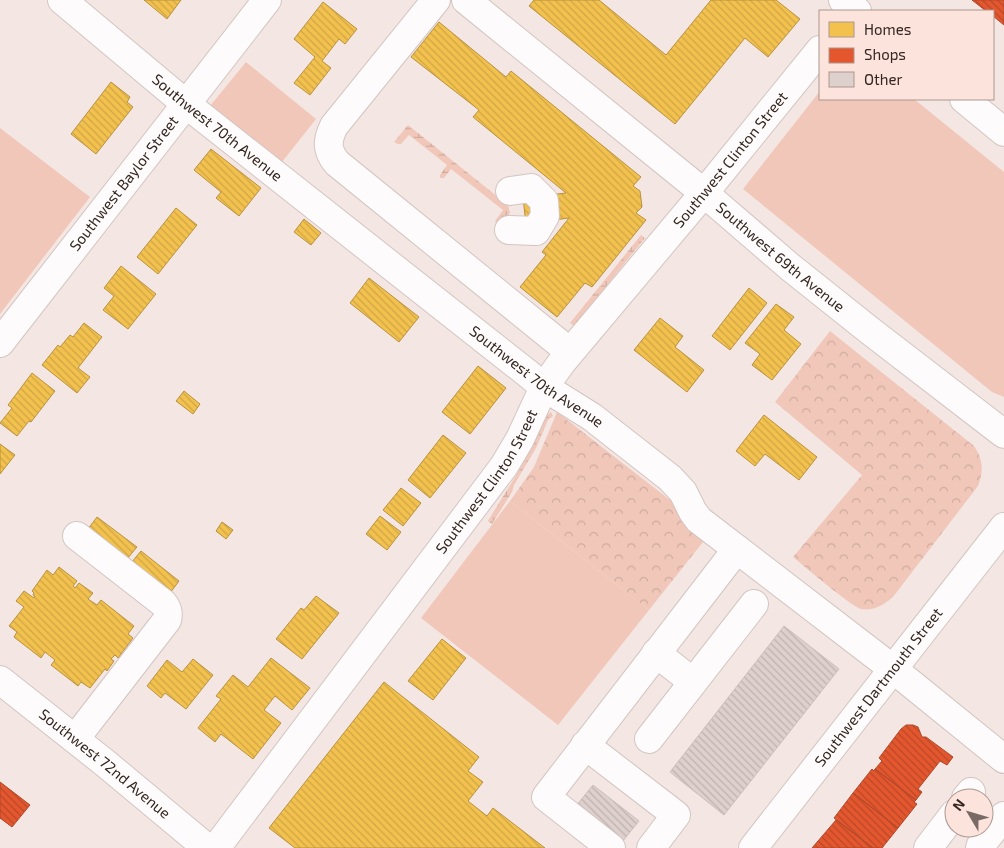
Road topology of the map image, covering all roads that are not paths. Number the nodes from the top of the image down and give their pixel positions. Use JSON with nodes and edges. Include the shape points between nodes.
{"nodes":[{"id":1,"x":62,"y":0,"type":"edge"},
{"id":2,"x":267,"y":0,"type":"edge"},
{"id":3,"x":436,"y":0,"type":"edge"},
{"id":4,"x":466,"y":0,"type":"edge"},
{"id":5,"x":819,"y":51,"type":"edge"},
{"id":6,"x":965,"y":100,"type":"edge"},
{"id":7,"x":186,"y":104,"type":"junction"},
{"id":8,"x":1004,"y":132,"type":"edge"},
{"id":9,"x":510,"y":191,"type":"dead end"},
{"id":10,"x":704,"y":193,"type":"junction"},
{"id":11,"x":509,"y":230,"type":"dead end"},
{"id":12,"x":0,"y":343,"type":"edge"},
{"id":13,"x":570,"y":352,"type":"junction"},
{"id":14,"x":544,"y":387,"type":"junction"},
{"id":15,"x":1004,"y":434,"type":"edge"},
{"id":16,"x":1004,"y":526,"type":"edge"},
{"id":17,"x":77,"y":536,"type":"dead end"},
{"id":18,"x":737,"y":549,"type":"junction"},
{"id":19,"x":754,"y":604,"type":"dead end"},
{"id":20,"x":656,"y":653,"type":"junction"},
{"id":21,"x":893,"y":669,"type":"junction"},
{"id":22,"x":0,"y":680,"type":"edge"},
{"id":23,"x":694,"y":682,"type":"junction"},
{"id":24,"x":75,"y":739,"type":"junction"},
{"id":25,"x":649,"y":739,"type":"dead end"},
{"id":26,"x":585,"y":745,"type":"junction"},
{"id":27,"x":1004,"y":759,"type":"edge"},
{"id":28,"x":1004,"y":816,"type":"edge"},
{"id":29,"x":944,"y":831,"type":"edge"},
{"id":30,"x":936,"y":845,"type":"edge"},
{"id":31,"x":207,"y":848,"type":"edge"},
{"id":32,"x":216,"y":848,"type":"edge"},
{"id":33,"x":611,"y":848,"type":"edge"},
{"id":34,"x":651,"y":848,"type":"edge"},
{"id":35,"x":753,"y":848,"type":"edge"},
{"id":36,"x":980,"y":848,"type":"edge"}],
"edges":[{"from":1,"to":7,"type":"street","name":"Southwest 70th Avenue"},
{"from":2,"to":7,"type":"street","name":"Southwest Baylor Street"},
{"from":3,"to":13,"type":"street","via":[[334,126],[329,140],[330,155]]},
{"from":4,"to":10,"type":"street","name":"Southwest 69th Avenue"},
{"from":5,"to":10,"type":"street","name":"Southwest Clinton Street"},
{"from":6,"to":8,"type":"street"},
{"from":7,"to":12,"type":"street","name":"Southwest Baylor Street"},
{"from":7,"to":14,"type":"street","name":"Southwest 70th Avenue"},
{"from":9,"to":11,"type":"street","via":[[531,188],[544,201],[545,216],[536,231]]},
{"from":10,"to":13,"type":"street","name":"Southwest Clinton Street"},
{"from":10,"to":15,"type":"street","name":"Southwest 69th Avenue","via":[[812,284]]},
{"from":13,"to":14,"type":"street","name":"Southwest Clinton Street"},
{"from":14,"to":18,"type":"street","name":"Southwest 70th Avenue","via":[[592,417],[670,478],[684,492],[699,520]]},
{"from":14,"to":32,"type":"street","name":"Southwest Clinton Street","via":[[504,466]]},
{"from":16,"to":21,"type":"street","name":"Southwest Dartmouth Street"},
{"from":17,"to":24,"type":"street","via":[[163,603],[168,614],[167,620]]},
{"from":18,"to":20,"type":"street"},
{"from":18,"to":21,"type":"street","name":"Southwest 70th Avenue"},
{"from":19,"to":23,"type":"street"},
{"from":20,"to":23,"type":"street"},
{"from":20,"to":26,"type":"street"},
{"from":21,"to":27,"type":"street","name":"Southwest 70th Avenue"},
{"from":21,"to":35,"type":"street","name":"Southwest Dartmouth Street"},
{"from":22,"to":24,"type":"street","name":"Southwest 72nd Avenue"},
{"from":23,"to":25,"type":"street"},
{"from":24,"to":31,"type":"street","name":"Southwest 72nd Avenue"},
{"from":26,"to":33,"type":"street","via":[[546,797]]},
{"from":26,"to":34,"type":"street","via":[[676,815]]},
{"from":28,"to":36,"type":"street"},
{"from":29,"to":30,"type":"street"}]}
